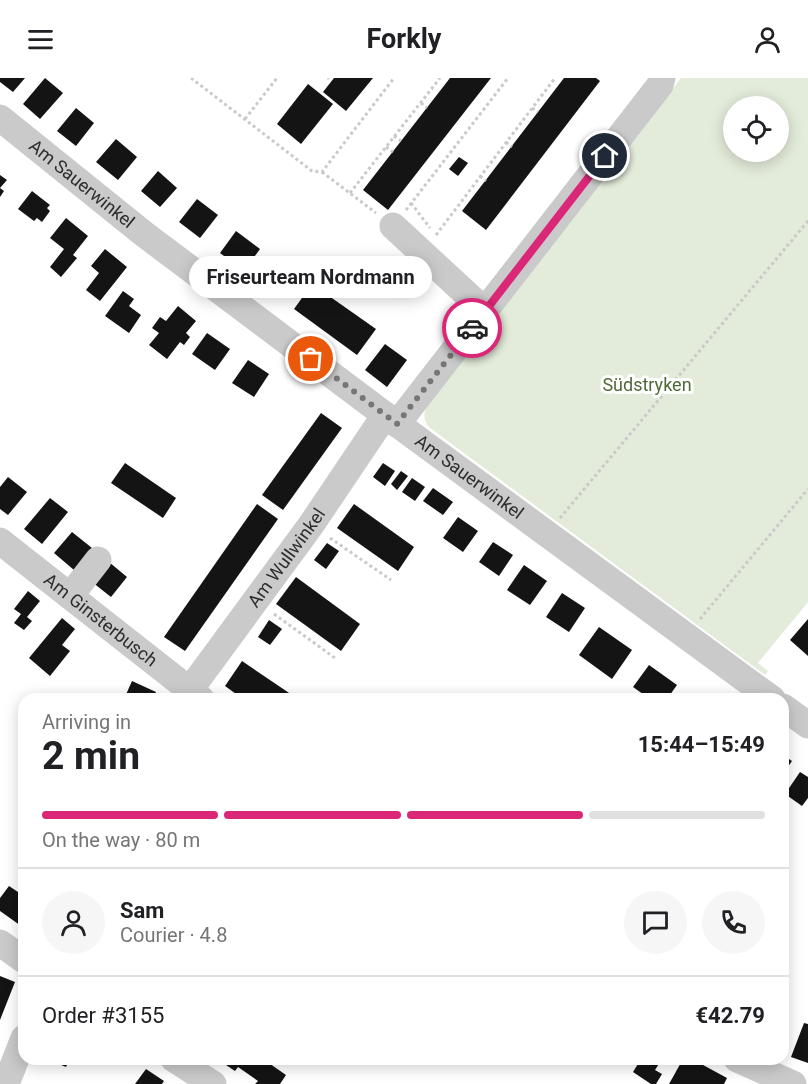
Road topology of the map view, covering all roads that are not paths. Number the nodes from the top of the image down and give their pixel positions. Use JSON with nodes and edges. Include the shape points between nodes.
{"nodes":[{"id":1,"x":662,"y":78,"type":"edge"},
{"id":2,"x":0,"y":118,"type":"edge"},
{"id":3,"x":393,"y":226,"type":"road end"},
{"id":4,"x":485,"y":311,"type":"junction"},
{"id":5,"x":391,"y":419,"type":"junction"},
{"id":6,"x":0,"y":541,"type":"edge"},
{"id":7,"x":98,"y":560,"type":"dead end"},
{"id":8,"x":70,"y":596,"type":"junction"},
{"id":9,"x":187,"y":693,"type":"edge"},
{"id":10,"x":193,"y":693,"type":"edge"},
{"id":11,"x":764,"y":693,"type":"edge"},
{"id":12,"x":789,"y":711,"type":"edge"},
{"id":13,"x":808,"y":725,"type":"edge"},
{"id":14,"x":0,"y":943,"type":"edge"},
{"id":15,"x":18,"y":956,"type":"edge"},
{"id":16,"x":18,"y":1053,"type":"edge"},
{"id":17,"x":183,"y":1065,"type":"edge"},
{"id":18,"x":750,"y":1065,"type":"edge"},
{"id":19,"x":6,"y":1084,"type":"edge"},
{"id":20,"x":213,"y":1084,"type":"edge"},
{"id":21,"x":793,"y":1084,"type":"edge"}],
"edges":[{"from":1,"to":4,"type":"street","name":"Am Wullwinkel"},
{"from":2,"to":5,"type":"street","name":"Am Sauerwinkel","via":[[144,234]]},
{"from":3,"to":4,"type":"street"},
{"from":4,"to":5,"type":"street","name":"Am Wullwinkel"},
{"from":5,"to":10,"type":"street","name":"Am Wullwinkel","via":[[255,601]]},
{"from":5,"to":11,"type":"street","name":"Am Sauerwinkel"},
{"from":6,"to":8,"type":"street","name":"Am Ginsterbusch"},
{"from":7,"to":8,"type":"street"},
{"from":8,"to":9,"type":"street","name":"Am Ginsterbusch"},
{"from":12,"to":13,"type":"street"},
{"from":14,"to":15,"type":"street"},
{"from":16,"to":19,"type":"street"},
{"from":17,"to":20,"type":"street"},
{"from":18,"to":21,"type":"street"}]}
